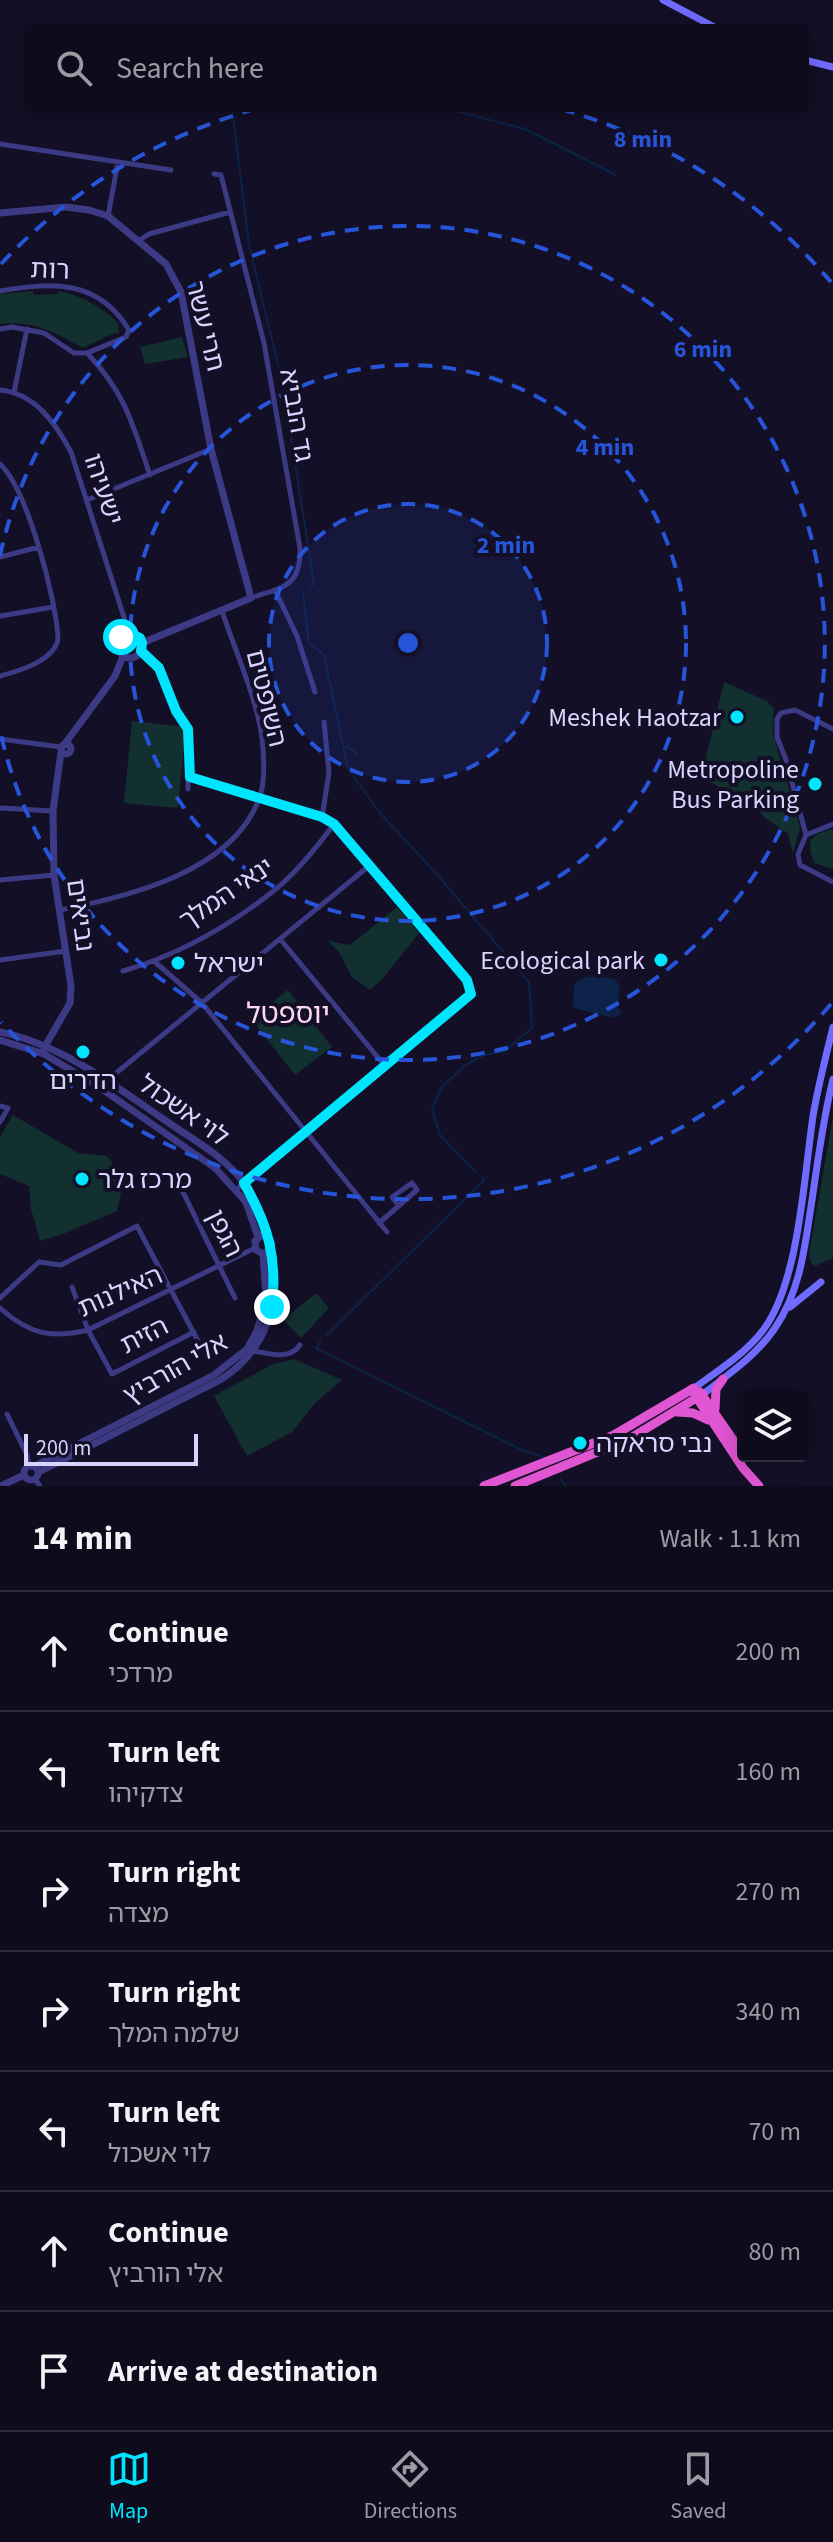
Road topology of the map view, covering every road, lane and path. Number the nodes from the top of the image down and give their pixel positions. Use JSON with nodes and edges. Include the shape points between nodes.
{"nodes":[{"id":1,"x":663,"y":0,"type":"edge"},
{"id":2,"x":708,"y":24,"type":"edge"},
{"id":3,"x":809,"y":61,"type":"edge"},
{"id":4,"x":833,"y":67,"type":"edge"},
{"id":5,"x":0,"y":144,"type":"edge"},
{"id":6,"x":118,"y":162,"type":"junction"},
{"id":7,"x":171,"y":170,"type":"dead end"},
{"id":8,"x":214,"y":174,"type":"dead end"},
{"id":9,"x":230,"y":212,"type":"junction"},
{"id":10,"x":0,"y":213,"type":"edge"},
{"id":11,"x":108,"y":216,"type":"junction"},
{"id":12,"x":140,"y":240,"type":"junction"},
{"id":13,"x":0,"y":291,"type":"edge"},
{"id":14,"x":0,"y":329,"type":"edge"},
{"id":15,"x":27,"y":329,"type":"junction"},
{"id":16,"x":87,"y":353,"type":"junction"},
{"id":17,"x":0,"y":390,"type":"edge"},
{"id":18,"x":14,"y":392,"type":"junction"},
{"id":19,"x":211,"y":449,"type":"junction"},
{"id":20,"x":0,"y":464,"type":"edge"},
{"id":21,"x":150,"y":475,"type":"junction"},
{"id":22,"x":87,"y":500,"type":"junction"},
{"id":23,"x":39,"y":547,"type":"junction"},
{"id":24,"x":0,"y":557,"type":"edge"},
{"id":25,"x":275,"y":590,"type":"junction"},
{"id":26,"x":251,"y":598,"type":"junction"},
{"id":27,"x":53,"y":607,"type":"junction"},
{"id":28,"x":222,"y":611,"type":"junction"},
{"id":29,"x":0,"y":616,"type":"edge"},
{"id":30,"x":129,"y":633,"type":"junction"},
{"id":31,"x":142,"y":647,"type":"junction"},
{"id":32,"x":123,"y":656,"type":"junction"},
{"id":33,"x":0,"y":676,"type":"edge"},
{"id":34,"x":315,"y":692,"type":"dead end"},
{"id":35,"x":324,"y":722,"type":"dead end"},
{"id":36,"x":833,"y":729,"type":"edge"},
{"id":37,"x":0,"y":739,"type":"edge"},
{"id":38,"x":65,"y":749,"type":"junction"},
{"id":39,"x":190,"y":777,"type":"junction"},
{"id":40,"x":188,"y":789,"type":"dead end"},
{"id":41,"x":260,"y":798,"type":"junction"},
{"id":42,"x":0,"y":808,"type":"edge"},
{"id":43,"x":53,"y":811,"type":"junction"},
{"id":44,"x":322,"y":817,"type":"junction"},
{"id":45,"x":334,"y":824,"type":"junction"},
{"id":46,"x":833,"y":824,"type":"edge"},
{"id":47,"x":803,"y":825,"type":"junction"},
{"id":48,"x":816,"y":830,"type":"junction"},
{"id":49,"x":806,"y":835,"type":"junction"},
{"id":50,"x":369,"y":866,"type":"junction"},
{"id":51,"x":54,"y":875,"type":"junction"},
{"id":52,"x":0,"y":880,"type":"edge"},
{"id":53,"x":833,"y":882,"type":"edge"},
{"id":54,"x":60,"y":910,"type":"junction"},
{"id":55,"x":280,"y":939,"type":"junction"},
{"id":56,"x":67,"y":951,"type":"junction"},
{"id":57,"x":0,"y":960,"type":"edge"},
{"id":58,"x":155,"y":962,"type":"junction"},
{"id":59,"x":123,"y":971,"type":"dead end"},
{"id":60,"x":202,"y":1003,"type":"junction"},
{"id":61,"x":833,"y":1027,"type":"edge"},
{"id":62,"x":0,"y":1032,"type":"edge"},
{"id":63,"x":0,"y":1040,"type":"edge"},
{"id":64,"x":44,"y":1050,"type":"junction"},
{"id":65,"x":385,"y":1066,"type":"junction"},
{"id":66,"x":833,"y":1079,"type":"edge"},
{"id":67,"x":107,"y":1080,"type":"junction"},
{"id":68,"x":99,"y":1087,"type":"junction"},
{"id":69,"x":0,"y":1106,"type":"edge"},
{"id":70,"x":0,"y":1122,"type":"edge"},
{"id":71,"x":306,"y":1131,"type":"junction"},
{"id":72,"x":244,"y":1183,"type":"junction"},
{"id":73,"x":180,"y":1186,"type":"dead end"},
{"id":74,"x":236,"y":1190,"type":"junction"},
{"id":75,"x":398,"y":1205,"type":"junction"},
{"id":76,"x":379,"y":1223,"type":"junction"},
{"id":77,"x":387,"y":1232,"type":"dead end"},
{"id":78,"x":263,"y":1237,"type":"junction"},
{"id":79,"x":255,"y":1248,"type":"junction"},
{"id":80,"x":267,"y":1252,"type":"junction"},
{"id":81,"x":220,"y":1267,"type":"junction"},
{"id":82,"x":821,"y":1282,"type":"dead end"},
{"id":83,"x":72,"y":1287,"type":"dead end"},
{"id":84,"x":171,"y":1290,"type":"junction"},
{"id":85,"x":0,"y":1298,"type":"edge"},
{"id":86,"x":235,"y":1298,"type":"dead end"},
{"id":87,"x":0,"y":1308,"type":"edge"},
{"id":88,"x":786,"y":1311,"type":"junction"},
{"id":89,"x":88,"y":1330,"type":"junction"},
{"id":90,"x":194,"y":1332,"type":"junction"},
{"id":91,"x":198,"y":1341,"type":"dead end"},
{"id":92,"x":300,"y":1345,"type":"dead end"},
{"id":93,"x":253,"y":1351,"type":"junction"},
{"id":94,"x":723,"y":1379,"type":"junction"},
{"id":95,"x":697,"y":1393,"type":"junction"},
{"id":96,"x":715,"y":1412,"type":"junction"},
{"id":97,"x":673,"y":1413,"type":"junction"},
{"id":98,"x":7,"y":1414,"type":"dead end"},
{"id":99,"x":713,"y":1423,"type":"junction"},
{"id":100,"x":737,"y":1445,"type":"edge"},
{"id":101,"x":748,"y":1462,"type":"edge"},
{"id":102,"x":35,"y":1474,"type":"edge"},
{"id":103,"x":1,"y":1486,"type":"edge"},
{"id":104,"x":484,"y":1486,"type":"edge"},
{"id":105,"x":515,"y":1486,"type":"edge"},
{"id":106,"x":760,"y":1486,"type":"edge"}],
"edges":[{"from":1,"to":2,"type":"main road"},
{"from":3,"to":4,"type":"main road"},
{"from":5,"to":6,"type":"street"},
{"from":6,"to":7,"type":"street"},
{"from":6,"to":11,"type":"street"},
{"from":8,"to":9,"type":"street","via":[[221,175]]},
{"from":9,"to":12,"type":"street"},
{"from":9,"to":25,"type":"street","name":"גד הנביא","via":[[264,343],[300,548],[297,576]]},
{"from":10,"to":11,"type":"street","name":"תרי עשר","via":[[66,207]]},
{"from":11,"to":12,"type":"street","name":"תרי עשר"},
{"from":12,"to":19,"type":"street","name":"תרי עשר","via":[[166,264],[181,292]]},
{"from":13,"to":16,"type":"street","name":"רות","via":[[62,284],[104,302],[128,327],[128,335]]},
{"from":14,"to":15,"type":"street"},
{"from":15,"to":16,"type":"street","via":[[51,336],[74,353]]},
{"from":15,"to":18,"type":"street"},
{"from":16,"to":21,"type":"street","via":[[126,405]]},
{"from":17,"to":18,"type":"street","name":"ישעיהו"},
{"from":18,"to":22,"type":"street","name":"ישעיהו","via":[[44,412],[63,436]]},
{"from":19,"to":21,"type":"street"},
{"from":19,"to":26,"type":"street"},
{"from":20,"to":23,"type":"street","via":[[14,480]]},
{"from":21,"to":22,"type":"street"},
{"from":22,"to":30,"type":"street","name":"ישעיהו"},
{"from":23,"to":24,"type":"street"},
{"from":23,"to":27,"type":"street"},
{"from":25,"to":26,"type":"street","name":"גד הנביא"},
{"from":25,"to":34,"type":"street"},
{"from":26,"to":28,"type":"street"},
{"from":27,"to":29,"type":"street"},
{"from":27,"to":33,"type":"street","via":[[58,639],[53,651]]},
{"from":28,"to":31,"type":"street"},
{"from":28,"to":41,"type":"street","name":"השופטים","via":[[262,738]]},
{"from":30,"to":31,"type":"street"},
{"from":30,"to":32,"type":"street","via":[[119,640]]},
{"from":31,"to":32,"type":"street","via":[[132,658]]},
{"from":31,"to":39,"type":"street","via":[[159,668],[188,729]]},
{"from":32,"to":38,"type":"street","name":"נביאים"},
{"from":35,"to":44,"type":"street","via":[[329,773]]},
{"from":36,"to":47,"type":"street","via":[[795,710],[777,719],[777,737]]},
{"from":37,"to":38,"type":"street"},
{"from":38,"to":43,"type":"street","name":"נביאים"},
{"from":39,"to":40,"type":"street"},
{"from":39,"to":41,"type":"street"},
{"from":41,"to":44,"type":"street"},
{"from":41,"to":54,"type":"street","name":"השופטים","via":[[235,835],[199,865],[135,893]]},
{"from":42,"to":43,"type":"street"},
{"from":43,"to":51,"type":"street","name":"נביאים"},
{"from":44,"to":45,"type":"street"},
{"from":45,"to":50,"type":"street"},
{"from":45,"to":58,"type":"street","name":"ינאי המלך","via":[[277,888],[217,930]]},
{"from":46,"to":48,"type":"street"},
{"from":47,"to":48,"type":"street"},
{"from":47,"to":49,"type":"street"},
{"from":48,"to":49,"type":"street"},
{"from":49,"to":53,"type":"street","via":[[798,854],[800,865]]},
{"from":50,"to":55,"type":"street"},
{"from":50,"to":65,"type":"street","via":[[467,980],[471,994]]},
{"from":51,"to":52,"type":"street"},
{"from":51,"to":54,"type":"street","name":"נביאים"},
{"from":54,"to":56,"type":"street","name":"נביאים"},
{"from":55,"to":60,"type":"street"},
{"from":55,"to":65,"type":"street"},
{"from":56,"to":57,"type":"street"},
{"from":56,"to":64,"type":"street","name":"נביאים","via":[[70,1003]]},
{"from":58,"to":59,"type":"street","name":"ינאי המלך"},
{"from":58,"to":60,"type":"street"},
{"from":60,"to":67,"type":"street"},
{"from":60,"to":71,"type":"street"},
{"from":61,"to":95,"type":"main road","via":[[783,1292],[751,1343]]},
{"from":62,"to":64,"type":"street"},
{"from":63,"to":64,"type":"street"},
{"from":64,"to":67,"type":"street","name":"לוי אשכול"},
{"from":64,"to":68,"type":"street","name":"לוי אשכול"},
{"from":65,"to":71,"type":"street"},
{"from":66,"to":88,"type":"main road","via":[[803,1262]]},
{"from":67,"to":68,"type":"street"},
{"from":67,"to":72,"type":"street","name":"לוי אשכול","via":[[220,1159]]},
{"from":68,"to":74,"type":"street","name":"לוי אשכול","via":[[215,1168]]},
{"from":69,"to":70,"type":"street","via":[[8,1108]]},
{"from":71,"to":72,"type":"street"},
{"from":71,"to":76,"type":"street"},
{"from":72,"to":74,"type":"street"},
{"from":72,"to":78,"type":"street","name":"לוי אשכול","via":[[262,1219]]},
{"from":73,"to":81,"type":"street","name":"הגפן"},
{"from":74,"to":78,"type":"street","name":"לוי אשכול"},
{"from":75,"to":75,"type":"street","via":[[417,1190],[412,1183],[392,1197]]},
{"from":75,"to":76,"type":"street"},
{"from":76,"to":77,"type":"street"},
{"from":78,"to":79,"type":"street","via":[[255,1241]]},
{"from":78,"to":80,"type":"street","via":[[272,1244]]},
{"from":79,"to":80,"type":"street"},
{"from":79,"to":81,"type":"street","name":"האילנות"},
{"from":80,"to":93,"type":"street","name":"אלי הורביץ","via":[[274,1280],[272,1307]]},
{"from":80,"to":102,"type":"street","name":"אלי הורביץ","via":[[266,1298],[247,1349],[214,1375]]},
{"from":81,"to":84,"type":"street","name":"האילנות"},
{"from":81,"to":86,"type":"street","name":"הגפן"},
{"from":82,"to":88,"type":"main road"},
{"from":83,"to":89,"type":"street"},
{"from":84,"to":85,"type":"street","via":[[137,1226],[61,1265],[39,1262]]},
{"from":84,"to":89,"type":"street","name":"האילנות"},
{"from":84,"to":90,"type":"street"},
{"from":87,"to":89,"type":"street","name":"האילנות","via":[[19,1324],[42,1333],[63,1336]]},
{"from":88,"to":94,"type":"main road","via":[[765,1341]]},
{"from":89,"to":90,"type":"street","name":"הזית","via":[[112,1374]]},
{"from":90,"to":91,"type":"street"},
{"from":92,"to":93,"type":"street","via":[[282,1355]]},
{"from":93,"to":102,"type":"street","name":"אלי הורביץ","via":[[220,1380]]},
{"from":94,"to":95,"type":"main road"},
{"from":94,"to":96,"type":"highway","via":[[714,1396]]},
{"from":95,"to":96,"type":"highway"},
{"from":95,"to":97,"type":"highway"},
{"from":95,"to":99,"type":"highway"},
{"from":95,"to":104,"type":"highway","via":[[603,1441]]},
{"from":96,"to":100,"type":"highway"},
{"from":97,"to":99,"type":"highway","via":[[693,1413]]},
{"from":97,"to":105,"type":"highway","via":[[629,1439]]},
{"from":98,"to":102,"type":"street"},
{"from":99,"to":106,"type":"highway"},
{"from":101,"to":106,"type":"highway"},
{"from":102,"to":103,"type":"street"}]}
